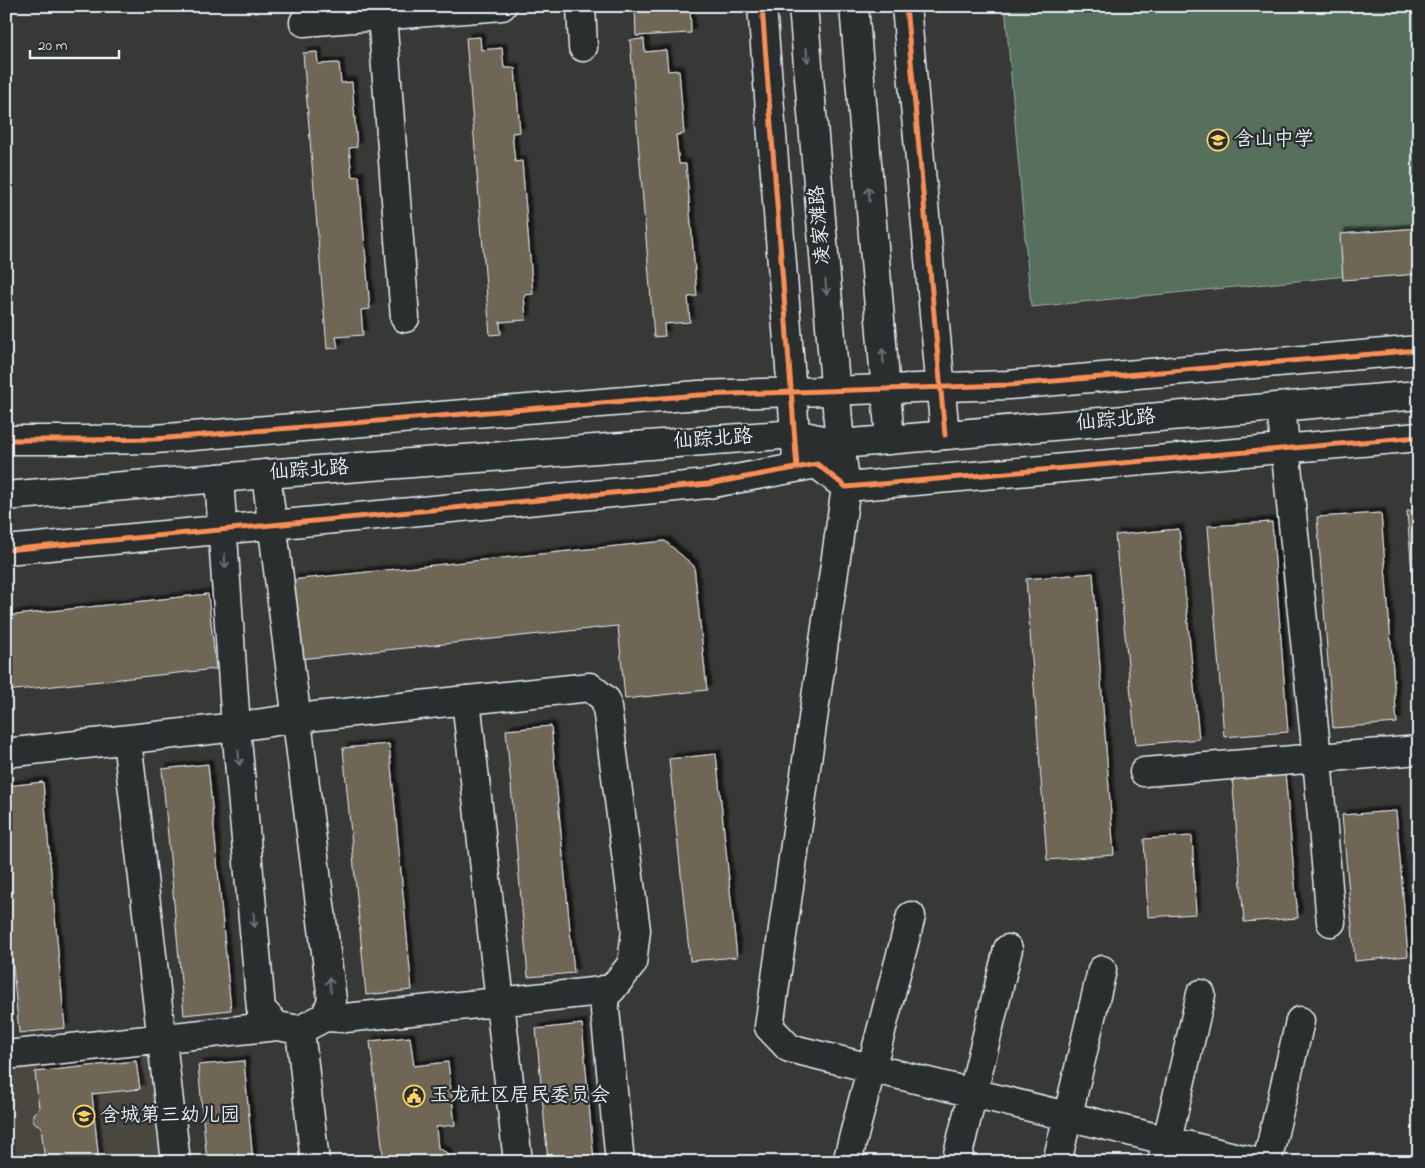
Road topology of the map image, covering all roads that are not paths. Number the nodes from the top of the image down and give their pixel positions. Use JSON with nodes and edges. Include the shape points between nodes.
{"nodes":[{"id":1,"x":502,"y":6,"type":"edge"},
{"id":2,"x":581,"y":6,"type":"edge"},
{"id":3,"x":762,"y":6,"type":"edge"},
{"id":4,"x":803,"y":6,"type":"edge"},
{"id":5,"x":854,"y":6,"type":"edge"},
{"id":6,"x":906,"y":6,"type":"edge"},
{"id":7,"x":382,"y":16,"type":"junction"},
{"id":8,"x":304,"y":22,"type":"dead end"},
{"id":9,"x":584,"y":46,"type":"dead end"},
{"id":10,"x":405,"y":318,"type":"dead end"},
{"id":11,"x":1419,"y":350,"type":"edge"},
{"id":12,"x":940,"y":387,"type":"junction"},
{"id":13,"x":886,"y":389,"type":"junction"},
{"id":14,"x":835,"y":391,"type":"junction"},
{"id":15,"x":792,"y":392,"type":"junction"},
{"id":16,"x":1419,"y":395,"type":"edge"},
{"id":17,"x":1281,"y":406,"type":"junction"},
{"id":18,"x":795,"y":434,"type":"junction"},
{"id":19,"x":945,"y":436,"type":"junction"},
{"id":20,"x":1419,"y":437,"type":"edge"},
{"id":21,"x":6,"y":440,"type":"edge"},
{"id":22,"x":890,"y":440,"type":"junction"},
{"id":23,"x":840,"y":444,"type":"junction"},
{"id":24,"x":1285,"y":449,"type":"junction"},
{"id":25,"x":797,"y":468,"type":"junction"},
{"id":26,"x":266,"y":474,"type":"junction"},
{"id":27,"x":219,"y":478,"type":"junction"},
{"id":28,"x":846,"y":487,"type":"junction"},
{"id":29,"x":6,"y":496,"type":"edge"},
{"id":30,"x":6,"y":550,"type":"edge"},
{"id":31,"x":466,"y":700,"type":"junction"},
{"id":32,"x":297,"y":718,"type":"junction"},
{"id":33,"x":236,"y":727,"type":"junction"},
{"id":34,"x":127,"y":740,"type":"junction"},
{"id":35,"x":1419,"y":750,"type":"edge"},
{"id":36,"x":6,"y":753,"type":"edge"},
{"id":37,"x":1317,"y":758,"type":"junction"},
{"id":38,"x":1144,"y":772,"type":"dead end"},
{"id":39,"x":910,"y":916,"type":"dead end"},
{"id":40,"x":1331,"y":922,"type":"dead end"},
{"id":41,"x":1008,"y":949,"type":"dead end"},
{"id":42,"x":1102,"y":970,"type":"dead end"},
{"id":43,"x":603,"y":990,"type":"junction"},
{"id":44,"x":1201,"y":994,"type":"dead end"},
{"id":45,"x":501,"y":1002,"type":"junction"},
{"id":46,"x":325,"y":1017,"type":"junction"},
{"id":47,"x":1300,"y":1021,"type":"dead end"},
{"id":48,"x":288,"y":1028,"type":"junction"},
{"id":49,"x":161,"y":1038,"type":"junction"},
{"id":50,"x":6,"y":1055,"type":"edge"},
{"id":51,"x":871,"y":1068,"type":"junction"},
{"id":52,"x":973,"y":1093,"type":"junction"},
{"id":53,"x":1068,"y":1116,"type":"junction"},
{"id":54,"x":1164,"y":1151,"type":"edge"},
{"id":55,"x":176,"y":1162,"type":"edge"},
{"id":56,"x":315,"y":1162,"type":"edge"},
{"id":57,"x":518,"y":1162,"type":"edge"},
{"id":58,"x":620,"y":1162,"type":"edge"},
{"id":59,"x":847,"y":1162,"type":"edge"},
{"id":60,"x":956,"y":1162,"type":"edge"},
{"id":61,"x":1057,"y":1162,"type":"edge"},
{"id":62,"x":1254,"y":1162,"type":"edge"},
{"id":63,"x":1267,"y":1162,"type":"edge"}],
"edges":[{"from":1,"to":7,"type":"street"},
{"from":2,"to":9,"type":"street"},
{"from":3,"to":15,"type":"street"},
{"from":4,"to":14,"type":"street","name":"凌家滩路","one_way":true},
{"from":13,"to":5,"type":"street","one_way":true},
{"from":6,"to":12,"type":"street"},
{"from":7,"to":8,"type":"street"},
{"from":7,"to":10,"type":"street"},
{"from":11,"to":12,"type":"street","via":[[1008,385]]},
{"from":12,"to":13,"type":"street"},
{"from":12,"to":19,"type":"street"},
{"from":13,"to":14,"type":"street"},
{"from":13,"to":22,"type":"street"},
{"from":14,"to":15,"type":"street"},
{"from":14,"to":23,"type":"street","name":"凌家滩路"},
{"from":15,"to":18,"type":"street"},
{"from":15,"to":21,"type":"street","via":[[699,395],[155,439]]},
{"from":16,"to":17,"type":"street","name":"仙踪北路"},
{"from":17,"to":19,"type":"street","name":"仙踪北路"},
{"from":17,"to":24,"type":"street"},
{"from":18,"to":23,"type":"street","name":"仙踪北路"},
{"from":18,"to":25,"type":"street"},
{"from":18,"to":26,"type":"street","name":"仙踪北路"},
{"from":19,"to":22,"type":"street","name":"仙踪北路"},
{"from":20,"to":24,"type":"street"},
{"from":22,"to":23,"type":"street","name":"仙踪北路"},
{"from":23,"to":28,"type":"street","name":"凌家滩路"},
{"from":24,"to":28,"type":"street"},
{"from":24,"to":37,"type":"street"},
{"from":25,"to":28,"type":"street","via":[[817,464]]},
{"from":25,"to":30,"type":"street","via":[[708,484]]},
{"from":26,"to":27,"type":"street","name":"仙踪北路"},
{"from":26,"to":32,"type":"street"},
{"from":27,"to":29,"type":"street","name":"仙踪北路"},
{"from":27,"to":33,"type":"street","one_way":true},
{"from":28,"to":51,"type":"street","name":"凌家滩路","via":[[769,1027],[789,1048]]},
{"from":31,"to":32,"type":"street"},
{"from":31,"to":43,"type":"street","via":[[590,687],[606,700],[636,930],[632,964],[611,990]]},
{"from":31,"to":45,"type":"street"},
{"from":32,"to":33,"type":"street"},
{"from":46,"to":32,"type":"street","one_way":true,"via":[[332,1000]]},
{"from":33,"to":34,"type":"street"},
{"from":33,"to":48,"type":"street","one_way":true,"via":[[261,1009]]},
{"from":34,"to":36,"type":"street"},
{"from":34,"to":49,"type":"street"},
{"from":35,"to":37,"type":"street"},
{"from":37,"to":38,"type":"street"},
{"from":37,"to":40,"type":"street"},
{"from":39,"to":51,"type":"street"},
{"from":41,"to":52,"type":"street"},
{"from":42,"to":53,"type":"street"},
{"from":43,"to":45,"type":"street"},
{"from":43,"to":58,"type":"street"},
{"from":44,"to":54,"type":"street"},
{"from":45,"to":46,"type":"street","via":[[345,1018]]},
{"from":45,"to":57,"type":"street"},
{"from":46,"to":48,"type":"street"},
{"from":47,"to":63,"type":"street"},
{"from":48,"to":49,"type":"street"},
{"from":48,"to":56,"type":"street"},
{"from":49,"to":50,"type":"street"},
{"from":49,"to":55,"type":"street"},
{"from":51,"to":52,"type":"street"},
{"from":51,"to":59,"type":"street"},
{"from":52,"to":53,"type":"street"},
{"from":52,"to":60,"type":"street"},
{"from":53,"to":54,"type":"street"},
{"from":53,"to":61,"type":"street"},
{"from":54,"to":62,"type":"street"}]}
